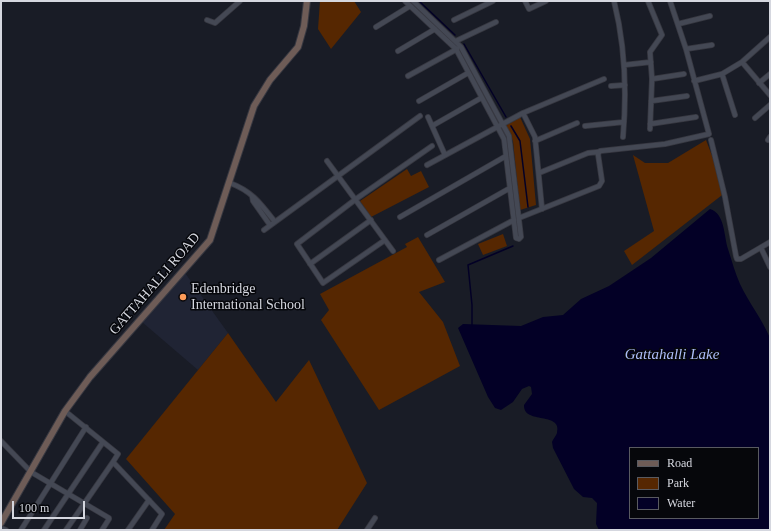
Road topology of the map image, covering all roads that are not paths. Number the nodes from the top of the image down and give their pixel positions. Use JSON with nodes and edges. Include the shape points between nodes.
{"nodes":[{"id":1,"x":240,"y":1,"type":"edge"},
{"id":2,"x":307,"y":1,"type":"edge"},
{"id":3,"x":404,"y":1,"type":"edge"},
{"id":4,"x":413,"y":1,"type":"edge"},
{"id":5,"x":493,"y":1,"type":"edge"},
{"id":6,"x":525,"y":1,"type":"edge"},
{"id":7,"x":546,"y":1,"type":"edge"},
{"id":8,"x":614,"y":1,"type":"edge"},
{"id":9,"x":648,"y":1,"type":"edge"},
{"id":10,"x":670,"y":1,"type":"edge"},
{"id":11,"x":410,"y":6,"type":"junction"},
{"id":12,"x":710,"y":16,"type":"dead end"},
{"id":13,"x":207,"y":20,"type":"dead end"},
{"id":14,"x":454,"y":20,"type":"dead end"},
{"id":15,"x":496,"y":22,"type":"dead end"},
{"id":16,"x":678,"y":24,"type":"junction"},
{"id":17,"x":376,"y":27,"type":"dead end"},
{"id":18,"x":435,"y":29,"type":"junction"},
{"id":19,"x":770,"y":37,"type":"edge"},
{"id":20,"x":456,"y":41,"type":"junction"},
{"id":21,"x":712,"y":45,"type":"dead end"},
{"id":22,"x":461,"y":47,"type":"junction"},
{"id":23,"x":456,"y":49,"type":"junction"},
{"id":24,"x":686,"y":49,"type":"junction"},
{"id":25,"x":398,"y":51,"type":"dead end"},
{"id":26,"x":651,"y":62,"type":"junction"},
{"id":27,"x":742,"y":62,"type":"junction"},
{"id":28,"x":624,"y":64,"type":"junction"},
{"id":29,"x":468,"y":73,"type":"junction"},
{"id":30,"x":684,"y":74,"type":"dead end"},
{"id":31,"x":722,"y":74,"type":"junction"},
{"id":32,"x":770,"y":74,"type":"edge"},
{"id":33,"x":408,"y":76,"type":"dead end"},
{"id":34,"x":604,"y":79,"type":"dead end"},
{"id":35,"x":652,"y":79,"type":"junction"},
{"id":36,"x":694,"y":81,"type":"junction"},
{"id":37,"x":760,"y":83,"type":"junction"},
{"id":38,"x":625,"y":85,"type":"junction"},
{"id":39,"x":611,"y":86,"type":"dead end"},
{"id":40,"x":770,"y":95,"type":"edge"},
{"id":41,"x":687,"y":96,"type":"dead end"},
{"id":42,"x":481,"y":98,"type":"junction"},
{"id":43,"x":419,"y":101,"type":"dead end"},
{"id":44,"x":651,"y":101,"type":"junction"},
{"id":45,"x":770,"y":105,"type":"edge"},
{"id":46,"x":523,"y":112,"type":"junction"},
{"id":47,"x":735,"y":115,"type":"dead end"},
{"id":48,"x":420,"y":116,"type":"dead end"},
{"id":49,"x":428,"y":116,"type":"dead end"},
{"id":50,"x":696,"y":116,"type":"dead end"},
{"id":51,"x":755,"y":118,"type":"dead end"},
{"id":52,"x":624,"y":122,"type":"junction"},
{"id":53,"x":577,"y":123,"type":"dead end"},
{"id":54,"x":499,"y":125,"type":"junction"},
{"id":55,"x":432,"y":126,"type":"junction"},
{"id":56,"x":585,"y":126,"type":"dead end"},
{"id":57,"x":623,"y":136,"type":"dead end"},
{"id":58,"x":535,"y":140,"type":"junction"},
{"id":59,"x":711,"y":140,"type":"dead end"},
{"id":60,"x":432,"y":146,"type":"dead end"},
{"id":61,"x":598,"y":152,"type":"junction"},
{"id":62,"x":445,"y":155,"type":"junction"},
{"id":63,"x":506,"y":156,"type":"junction"},
{"id":64,"x":327,"y":160,"type":"dead end"},
{"id":65,"x":428,"y":166,"type":"dead end"},
{"id":66,"x":539,"y":173,"type":"junction"},
{"id":67,"x":339,"y":176,"type":"junction"},
{"id":68,"x":230,"y":183,"type":"junction"},
{"id":69,"x":510,"y":188,"type":"junction"},
{"id":70,"x":356,"y":199,"type":"junction"},
{"id":71,"x":542,"y":209,"type":"junction"},
{"id":72,"x":400,"y":216,"type":"dead end"},
{"id":73,"x":519,"y":218,"type":"junction"},
{"id":74,"x":371,"y":220,"type":"junction"},
{"id":75,"x":514,"y":220,"type":"junction"},
{"id":76,"x":272,"y":224,"type":"junction"},
{"id":77,"x":264,"y":230,"type":"dead end"},
{"id":78,"x":427,"y":235,"type":"dead end"},
{"id":79,"x":385,"y":240,"type":"junction"},
{"id":80,"x":770,"y":242,"type":"edge"},
{"id":81,"x":761,"y":248,"type":"junction"},
{"id":82,"x":393,"y":251,"type":"dead end"},
{"id":83,"x":439,"y":260,"type":"dead end"},
{"id":84,"x":310,"y":264,"type":"junction"},
{"id":85,"x":770,"y":266,"type":"edge"},
{"id":86,"x":65,"y":411,"type":"junction"},
{"id":87,"x":86,"y":428,"type":"junction"},
{"id":88,"x":1,"y":441,"type":"edge"},
{"id":89,"x":103,"y":442,"type":"junction"},
{"id":90,"x":113,"y":462,"type":"junction"},
{"id":91,"x":31,"y":472,"type":"junction"},
{"id":92,"x":50,"y":483,"type":"junction"},
{"id":93,"x":68,"y":494,"type":"junction"},
{"id":94,"x":149,"y":500,"type":"junction"},
{"id":95,"x":84,"y":504,"type":"junction"},
{"id":96,"x":87,"y":518,"type":"dead end"},
{"id":97,"x":375,"y":518,"type":"dead end"},
{"id":98,"x":1,"y":523,"type":"edge"},
{"id":99,"x":1,"y":528,"type":"edge"},
{"id":100,"x":6,"y":530,"type":"edge"},
{"id":101,"x":21,"y":530,"type":"edge"},
{"id":102,"x":44,"y":530,"type":"edge"},
{"id":103,"x":66,"y":530,"type":"edge"},
{"id":104,"x":80,"y":530,"type":"edge"},
{"id":105,"x":102,"y":530,"type":"edge"},
{"id":106,"x":128,"y":530,"type":"edge"},
{"id":107,"x":152,"y":530,"type":"edge"},
{"id":108,"x":367,"y":530,"type":"edge"}],
"edges":[{"from":1,"to":13,"type":"street","via":[[215,23]]},
{"from":2,"to":68,"type":"main road","name":"GATTAHALLI ROAD","via":[[298,47],[270,80],[254,106]]},
{"from":3,"to":11,"type":"street"},
{"from":4,"to":20,"type":"street"},
{"from":5,"to":14,"type":"street"},
{"from":6,"to":7,"type":"street","via":[[529,9]]},
{"from":8,"to":28,"type":"street"},
{"from":9,"to":26,"type":"street","via":[[662,35],[650,52]]},
{"from":10,"to":16,"type":"street"},
{"from":11,"to":17,"type":"street"},
{"from":11,"to":18,"type":"street"},
{"from":12,"to":16,"type":"street"},
{"from":15,"to":20,"type":"street"},
{"from":16,"to":24,"type":"street"},
{"from":18,"to":23,"type":"street"},
{"from":18,"to":25,"type":"street"},
{"from":19,"to":27,"type":"street"},
{"from":20,"to":22,"type":"street"},
{"from":21,"to":24,"type":"street"},
{"from":22,"to":23,"type":"street"},
{"from":22,"to":54,"type":"street"},
{"from":23,"to":29,"type":"street"},
{"from":23,"to":33,"type":"street"},
{"from":24,"to":36,"type":"street"},
{"from":26,"to":28,"type":"street"},
{"from":26,"to":35,"type":"street"},
{"from":27,"to":31,"type":"street"},
{"from":27,"to":37,"type":"street"},
{"from":28,"to":38,"type":"street"},
{"from":29,"to":42,"type":"street"},
{"from":29,"to":43,"type":"street"},
{"from":30,"to":35,"type":"street"},
{"from":31,"to":36,"type":"street"},
{"from":31,"to":47,"type":"street"},
{"from":32,"to":37,"type":"street"},
{"from":34,"to":46,"type":"street"},
{"from":35,"to":44,"type":"street"},
{"from":36,"to":61,"type":"street","via":[[709,134],[665,144]]},
{"from":37,"to":40,"type":"street"},
{"from":38,"to":39,"type":"street"},
{"from":38,"to":52,"type":"street"},
{"from":41,"to":44,"type":"street"},
{"from":42,"to":54,"type":"street"},
{"from":42,"to":55,"type":"street"},
{"from":44,"to":50,"type":"street","via":[[650,127]]},
{"from":45,"to":51,"type":"street"},
{"from":46,"to":54,"type":"street"},
{"from":46,"to":58,"type":"street"},
{"from":48,"to":67,"type":"street"},
{"from":49,"to":55,"type":"street"},
{"from":52,"to":56,"type":"street"},
{"from":52,"to":57,"type":"street"},
{"from":53,"to":58,"type":"street"},
{"from":54,"to":62,"type":"street"},
{"from":54,"to":63,"type":"street"},
{"from":54,"to":73,"type":"street","via":[[511,143]]},
{"from":55,"to":62,"type":"street"},
{"from":58,"to":66,"type":"street"},
{"from":59,"to":81,"type":"street","via":[[737,259]]},
{"from":60,"to":70,"type":"street"},
{"from":61,"to":66,"type":"street","via":[[588,153]]},
{"from":61,"to":71,"type":"street","via":[[601,184]]},
{"from":62,"to":65,"type":"street"},
{"from":63,"to":69,"type":"street"},
{"from":63,"to":72,"type":"street"},
{"from":64,"to":67,"type":"street"},
{"from":66,"to":71,"type":"street"},
{"from":67,"to":70,"type":"street"},
{"from":67,"to":76,"type":"street"},
{"from":68,"to":76,"type":"street","via":[[244,188]]},
{"from":68,"to":86,"type":"main road","name":"GATTAHALLI ROAD","via":[[210,240],[90,377]]},
{"from":69,"to":75,"type":"street"},
{"from":69,"to":78,"type":"street"},
{"from":70,"to":74,"type":"street"},
{"from":70,"to":84,"type":"street","via":[[298,242]]},
{"from":71,"to":73,"type":"street"},
{"from":73,"to":75,"type":"street","via":[[519,239],[516,238]]},
{"from":74,"to":79,"type":"street"},
{"from":74,"to":84,"type":"street"},
{"from":75,"to":83,"type":"street"},
{"from":76,"to":77,"type":"street"},
{"from":79,"to":82,"type":"street"},
{"from":79,"to":84,"type":"street","via":[[325,283]]},
{"from":80,"to":81,"type":"street"},
{"from":81,"to":85,"type":"street"},
{"from":86,"to":87,"type":"street"},
{"from":86,"to":91,"type":"main road","name":"GATTAHALLI ROAD"},
{"from":87,"to":89,"type":"street"},
{"from":87,"to":92,"type":"street"},
{"from":88,"to":91,"type":"street"},
{"from":89,"to":90,"type":"street","via":[[118,454]]},
{"from":89,"to":93,"type":"street"},
{"from":90,"to":94,"type":"street"},
{"from":90,"to":95,"type":"street"},
{"from":91,"to":92,"type":"street"},
{"from":91,"to":98,"type":"main road","name":"GATTAHALLI ROAD"},
{"from":92,"to":93,"type":"street"},
{"from":92,"to":101,"type":"street"},
{"from":93,"to":95,"type":"street"},
{"from":93,"to":102,"type":"street"},
{"from":94,"to":106,"type":"street"},
{"from":94,"to":107,"type":"street","via":[[162,515]]},
{"from":95,"to":103,"type":"street"},
{"from":95,"to":105,"type":"street","via":[[109,518]]},
{"from":96,"to":104,"type":"street"},
{"from":97,"to":108,"type":"street"},
{"from":99,"to":100,"type":"street"}]}
